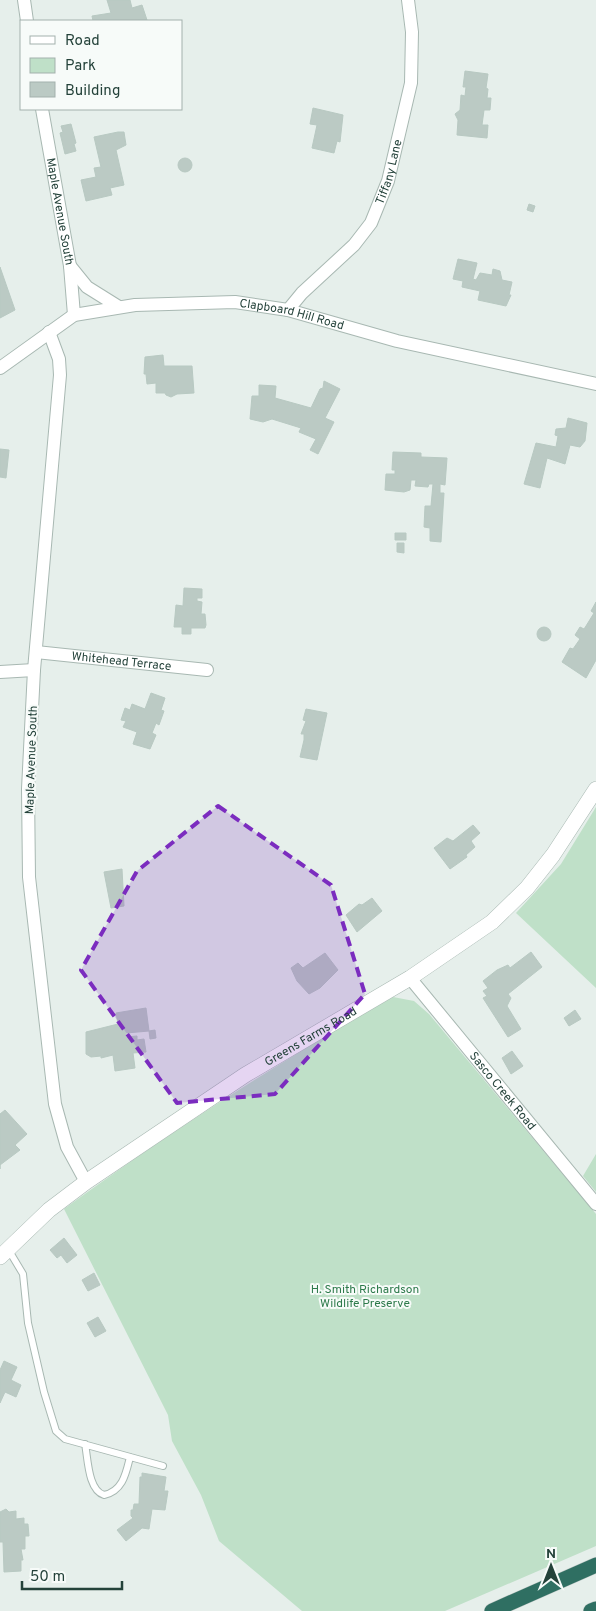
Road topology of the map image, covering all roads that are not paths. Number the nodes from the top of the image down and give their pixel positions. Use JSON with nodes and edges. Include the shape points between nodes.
{"nodes":[{"id":1,"x":24,"y":0,"type":"edge"},
{"id":2,"x":408,"y":0,"type":"edge"},
{"id":3,"x":27,"y":20,"type":"edge"},
{"id":4,"x":42,"y":110,"type":"edge"},
{"id":5,"x":70,"y":266,"type":"junction"},
{"id":6,"x":119,"y":307,"type":"junction"},
{"id":7,"x":288,"y":310,"type":"junction"},
{"id":8,"x":74,"y":315,"type":"junction"},
{"id":9,"x":49,"y":332,"type":"junction"},
{"id":10,"x":0,"y":368,"type":"edge"},
{"id":11,"x":596,"y":384,"type":"edge"},
{"id":12,"x":36,"y":652,"type":"junction"},
{"id":13,"x":34,"y":670,"type":"junction"},
{"id":14,"x":207,"y":670,"type":"dead end"},
{"id":15,"x":0,"y":672,"type":"edge"},
{"id":16,"x":596,"y":789,"type":"edge"},
{"id":17,"x":410,"y":978,"type":"junction"},
{"id":18,"x":86,"y":1182,"type":"junction"},
{"id":19,"x":596,"y":1204,"type":"edge"},
{"id":20,"x":4,"y":1253,"type":"edge"},
{"id":21,"x":85,"y":1444,"type":"junction"},
{"id":22,"x":130,"y":1457,"type":"junction"},
{"id":23,"x":163,"y":1466,"type":"dead end"},
{"id":24,"x":596,"y":1565,"type":"edge"},
{"id":25,"x":596,"y":1609,"type":"edge"},
{"id":26,"x":492,"y":1611,"type":"edge"},
{"id":27,"x":591,"y":1611,"type":"edge"}],
"edges":[{"from":1,"to":3,"type":"street"},
{"from":2,"to":7,"type":"street","name":"Tiffany Lane","via":[[412,32],[410,83],[385,190],[371,223],[354,246]]},
{"from":4,"to":5,"type":"street","name":"Maple Avenue South"},
{"from":5,"to":6,"type":"street","via":[[87,287]]},
{"from":5,"to":8,"type":"street","name":"Maple Avenue South"},
{"from":6,"to":7,"type":"street","name":"Clapboard Hill Road","via":[[235,302]]},
{"from":6,"to":8,"type":"street","name":"Clapboard Hill Road"},
{"from":7,"to":11,"type":"street","name":"Clapboard Hill Road","via":[[397,341]]},
{"from":8,"to":9,"type":"street","name":"Clapboard Hill Road"},
{"from":9,"to":10,"type":"street","name":"Clapboard Hill Road"},
{"from":9,"to":12,"type":"street","name":"Maple Avenue South","via":[[59,359],[60,375]]},
{"from":12,"to":13,"type":"street","name":"Maple Avenue South"},
{"from":12,"to":14,"type":"street","name":"Whitehead Terrace"},
{"from":13,"to":15,"type":"street"},
{"from":13,"to":18,"type":"street","name":"Maple Avenue South","via":[[28,808],[33,921],[60,1128],[66,1147]]},
{"from":16,"to":17,"type":"street","name":"Greens Farms Road","via":[[527,888],[492,922]]},
{"from":17,"to":18,"type":"street","name":"Greens Farms Road","via":[[245,1075]]},
{"from":17,"to":19,"type":"street","name":"Sasco Creek Road"},
{"from":18,"to":20,"type":"street","name":"Greens Farms Road"},
{"from":20,"to":21,"type":"lane","via":[[23,1274],[28,1324],[56,1431],[65,1439]]},
{"from":21,"to":22,"type":"lane"},
{"from":21,"to":22,"type":"lane","via":[[93,1484],[104,1495],[119,1488],[126,1476]]},
{"from":22,"to":23,"type":"lane"},
{"from":24,"to":26,"type":"highway"},
{"from":25,"to":27,"type":"highway"}]}
